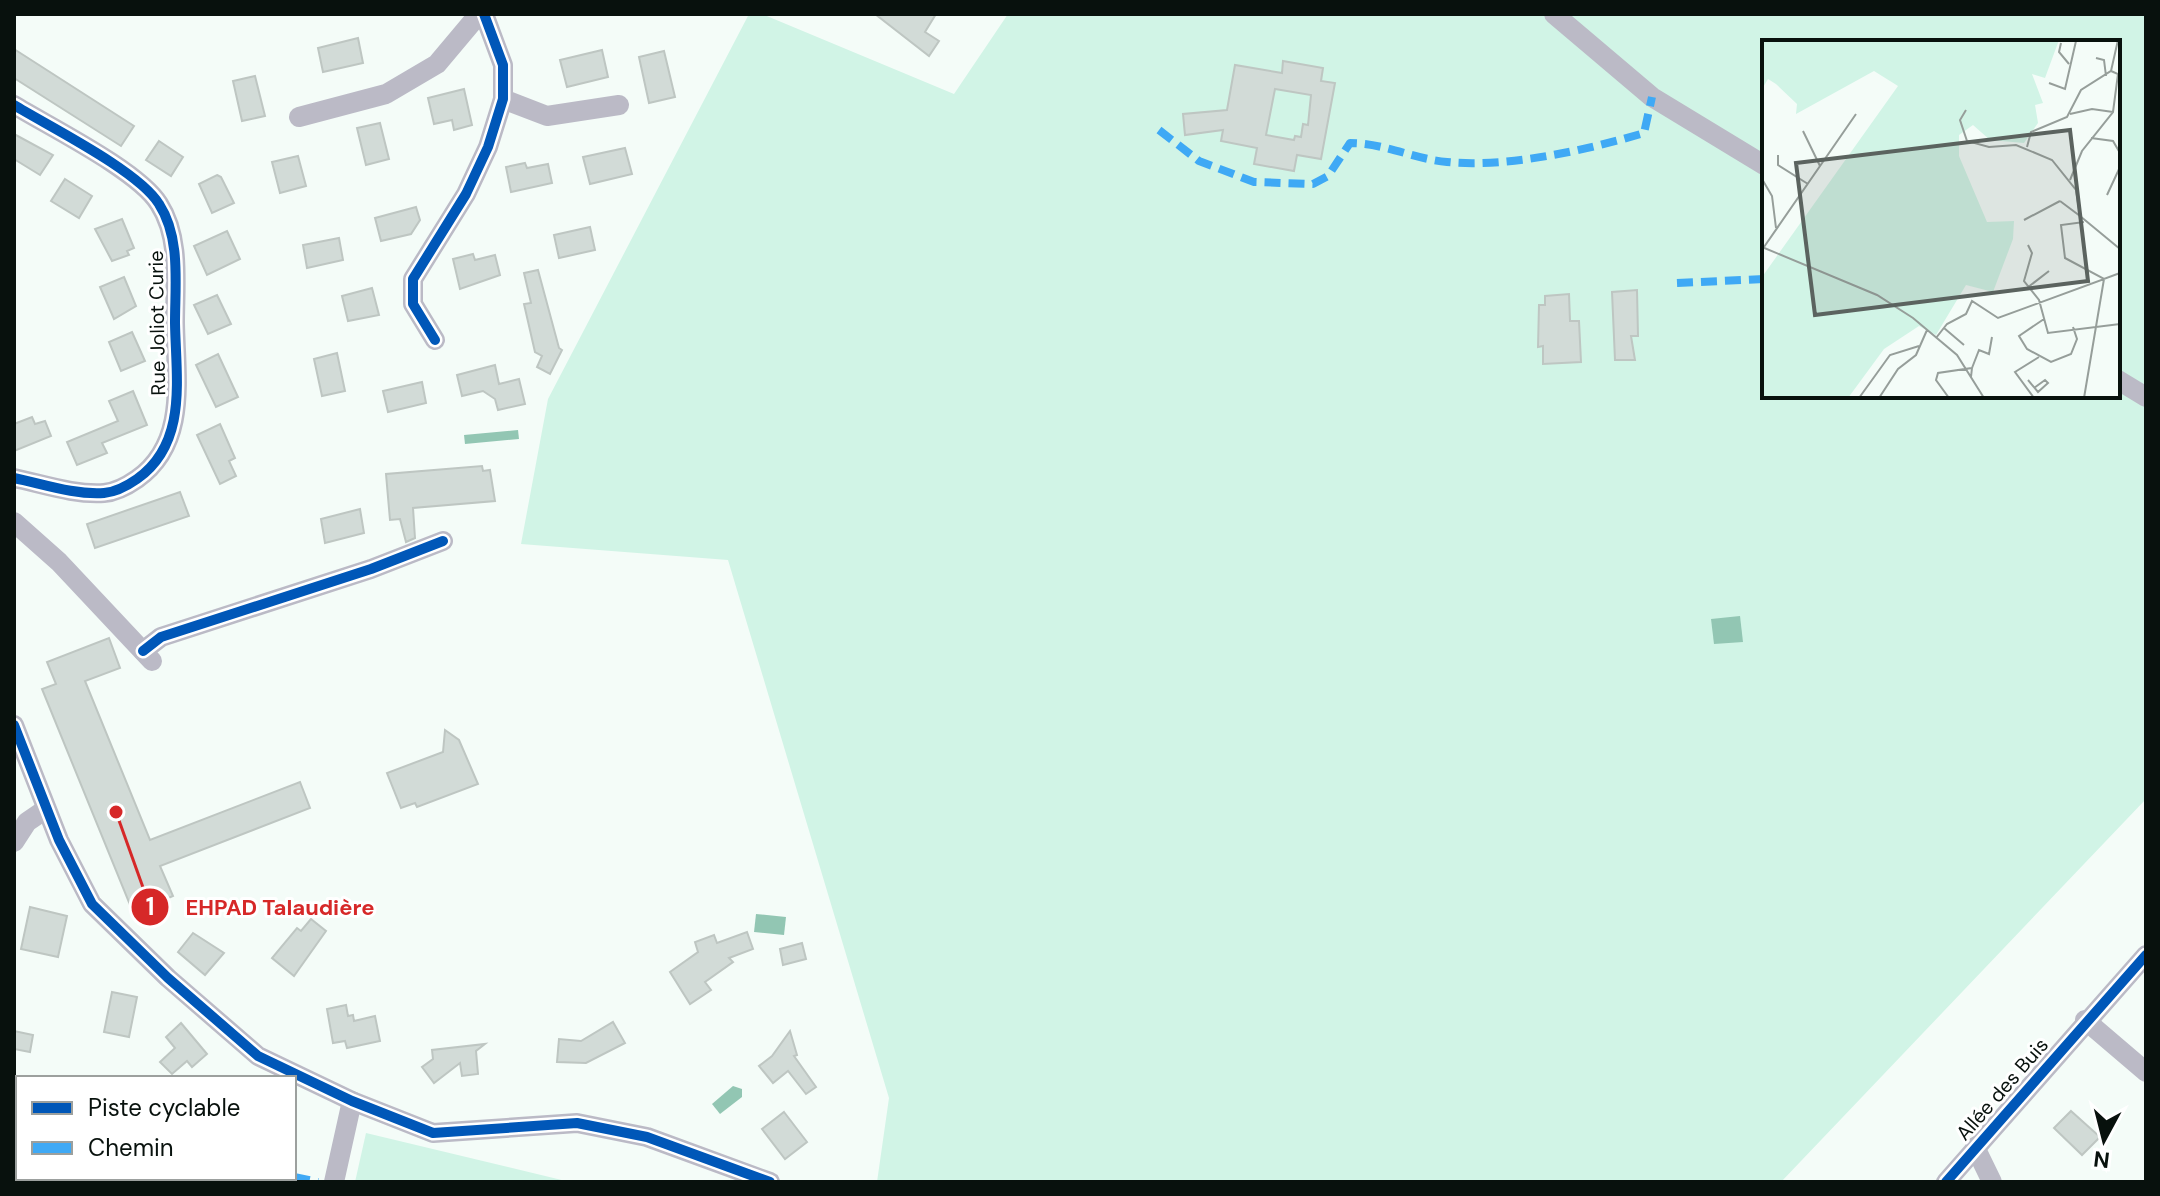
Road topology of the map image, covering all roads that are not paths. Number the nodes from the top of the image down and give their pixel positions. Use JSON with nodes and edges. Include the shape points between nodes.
{"nodes":[{"id":1,"x":481,"y":14,"type":"edge"},
{"id":2,"x":1554,"y":14,"type":"edge"},
{"id":3,"x":503,"y":99,"type":"junction"},
{"id":4,"x":14,"y":105,"type":"edge"},
{"id":5,"x":619,"y":105,"type":"dead end"},
{"id":6,"x":299,"y":117,"type":"dead end"},
{"id":7,"x":1762,"y":164,"type":"edge"},
{"id":8,"x":435,"y":340,"type":"dead end"},
{"id":9,"x":2120,"y":381,"type":"edge"},
{"id":10,"x":2146,"y":397,"type":"edge"},
{"id":11,"x":14,"y":478,"type":"edge"},
{"id":12,"x":14,"y":522,"type":"edge"},
{"id":13,"x":443,"y":541,"type":"dead end"},
{"id":14,"x":14,"y":725,"type":"edge"},
{"id":15,"x":46,"y":809,"type":"junction"},
{"id":16,"x":14,"y":842,"type":"edge"},
{"id":17,"x":2146,"y":955,"type":"edge"},
{"id":18,"x":2085,"y":1020,"type":"junction"},
{"id":19,"x":2146,"y":1072,"type":"edge"},
{"id":20,"x":352,"y":1101,"type":"junction"},
{"id":21,"x":1975,"y":1147,"type":"junction"},
{"id":22,"x":334,"y":1182,"type":"edge"},
{"id":23,"x":770,"y":1182,"type":"edge"},
{"id":24,"x":1946,"y":1182,"type":"edge"},
{"id":25,"x":1992,"y":1182,"type":"edge"}],
"edges":[{"from":1,"to":3,"type":"street","via":[[503,65]]},
{"from":1,"to":6,"type":"street","via":[[437,64],[386,94]]},
{"from":2,"to":7,"type":"street","via":[[1652,97]]},
{"from":3,"to":5,"type":"street","via":[[547,116]]},
{"from":3,"to":8,"type":"street","via":[[466,194],[413,279],[413,304]]},
{"from":4,"to":11,"type":"street","name":"Rue Joliot Curie","via":[[140,183],[160,204],[175,244],[176,414],[156,466],[126,487],[105,493],[75,491]]},
{"from":9,"to":10,"type":"street"},
{"from":12,"to":13,"type":"street","via":[[148,656],[161,637]]},
{"from":14,"to":15,"type":"street"},
{"from":15,"to":16,"type":"street","via":[[27,822]]},
{"from":15,"to":20,"type":"street","via":[[92,904],[168,978],[258,1056]]},
{"from":17,"to":18,"type":"street","name":"Allée des Buis"},
{"from":18,"to":19,"type":"street"},
{"from":18,"to":21,"type":"street","name":"Allée des Buis"},
{"from":20,"to":22,"type":"street"},
{"from":20,"to":23,"type":"street","via":[[433,1133],[577,1123],[647,1137]]},
{"from":21,"to":24,"type":"street","name":"Allée des Buis"},
{"from":21,"to":25,"type":"street","name":"Allée des Buis"}]}
